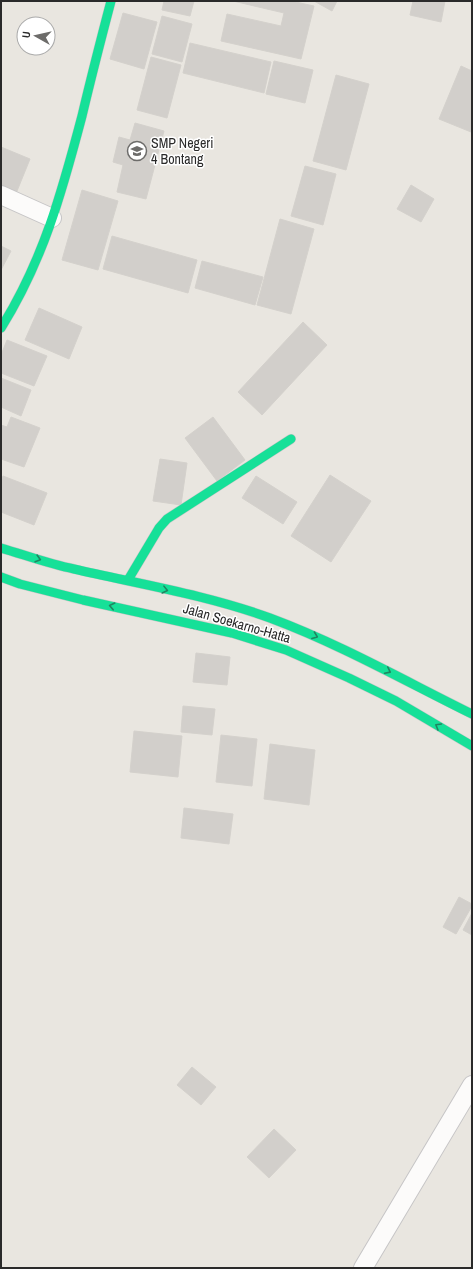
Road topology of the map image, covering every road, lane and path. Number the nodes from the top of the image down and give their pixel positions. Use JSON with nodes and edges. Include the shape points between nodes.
{"nodes":[{"id":1,"x":111,"y":1,"type":"edge"},
{"id":2,"x":1,"y":195,"type":"edge"},
{"id":3,"x":52,"y":218,"type":"junction"},
{"id":4,"x":7,"y":309,"type":"edge"},
{"id":5,"x":1,"y":328,"type":"edge"},
{"id":6,"x":291,"y":439,"type":"dead end"},
{"id":7,"x":1,"y":548,"type":"edge"},
{"id":8,"x":1,"y":577,"type":"edge"},
{"id":9,"x":128,"y":580,"type":"junction"},
{"id":10,"x":472,"y":714,"type":"edge"},
{"id":11,"x":472,"y":746,"type":"edge"},
{"id":12,"x":472,"y":1085,"type":"edge"},
{"id":13,"x":362,"y":1268,"type":"edge"}],
"edges":[{"from":1,"to":3,"type":"main road"},
{"from":2,"to":3,"type":"street"},
{"from":3,"to":4,"type":"main road","via":[[38,260]]},
{"from":4,"to":5,"type":"main road"},
{"from":6,"to":9,"type":"main road","via":[[168,519],[159,528]]},
{"from":7,"to":9,"type":"main road","name":"Jalan Soekarno-Hatta","one_way":true,"via":[[72,569]]},
{"from":11,"to":8,"type":"main road","name":"Jalan Soekarno-Hatta","one_way":true,"via":[[396,701],[286,650],[232,633],[76,598]]},
{"from":9,"to":10,"type":"main road","name":"Jalan Soekarno-Hatta","one_way":true,"via":[[226,604],[326,640]]},
{"from":12,"to":13,"type":"street"}]}
